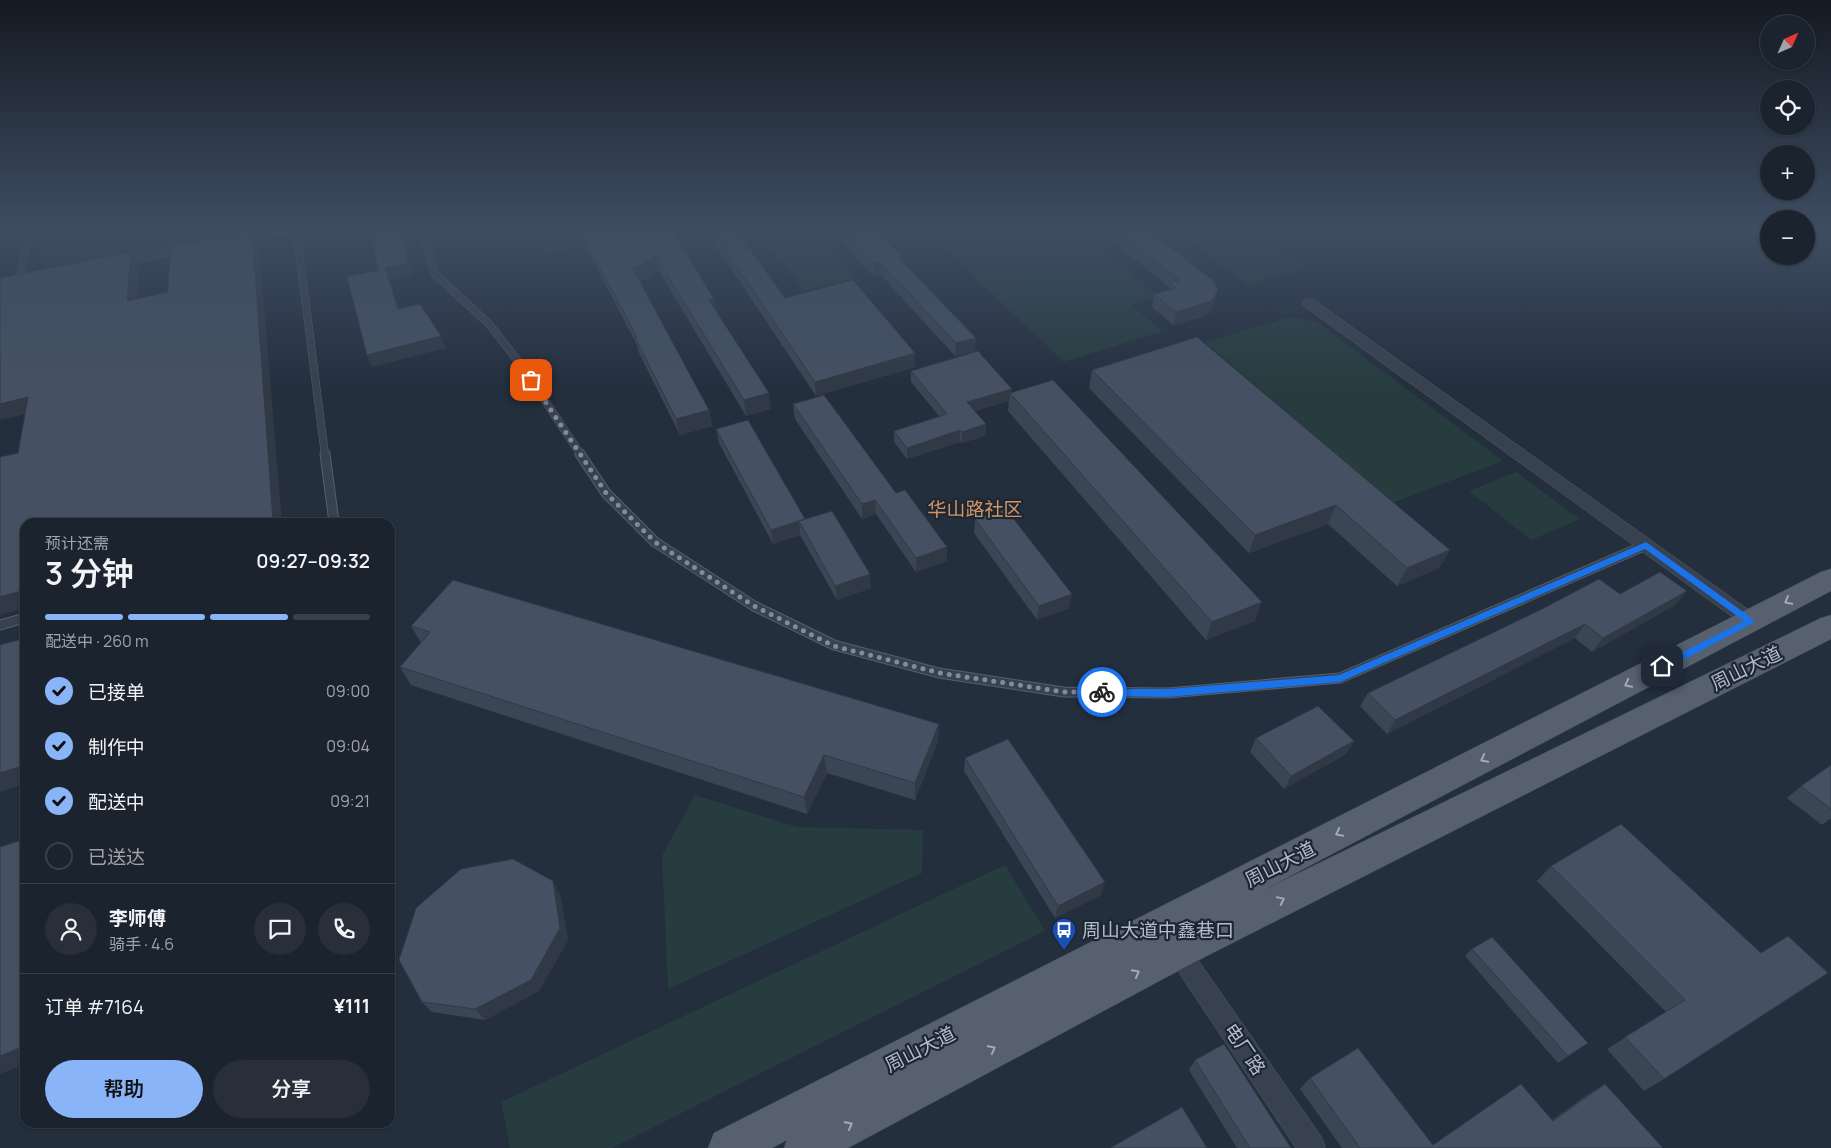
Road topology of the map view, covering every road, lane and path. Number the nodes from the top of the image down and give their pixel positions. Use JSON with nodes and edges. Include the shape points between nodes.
{"nodes":[{"id":1,"x":28,"y":281,"type":"edge"},
{"id":2,"x":303,"y":281,"type":"edge"},
{"id":3,"x":442,"y":281,"type":"edge"},
{"id":4,"x":18,"y":282,"type":"joint"},
{"id":5,"x":9,"y":284,"type":"edge"},
{"id":6,"x":1309,"y":303,"type":"dead end"},
{"id":7,"x":333,"y":518,"type":"edge"},
{"id":8,"x":1646,"y":545,"type":"junction"},
{"id":9,"x":1831,"y":579,"type":"edge"},
{"id":10,"x":20,"y":619,"type":"edge"},
{"id":11,"x":1750,"y":621,"type":"junction"},
{"id":12,"x":0,"y":625,"type":"edge"},
{"id":13,"x":1831,"y":626,"type":"edge"},
{"id":14,"x":1178,"y":951,"type":"junction"},
{"id":15,"x":729,"y":1148,"type":"edge"},
{"id":16,"x":806,"y":1148,"type":"edge"},
{"id":17,"x":1312,"y":1148,"type":"edge"}],
"edges":[{"from":1,"to":4,"type":"lane"},
{"from":2,"to":7,"type":"lane"},
{"from":3,"to":8,"type":"lane","via":[[489,324],[522,366],[606,493],[655,542],[754,606],[834,646],[940,673],[1064,692],[1168,693],[1340,678]]},
{"from":4,"to":5,"type":"lane"},
{"from":6,"to":8,"type":"street"},
{"from":8,"to":11,"type":"street"},
{"from":9,"to":11,"type":"main road","name":"周山大道","one_way":true},
{"from":10,"to":12,"type":"lane"},
{"from":11,"to":15,"type":"main road","name":"周山大道","one_way":true},
{"from":14,"to":13,"type":"main road","name":"周山大道","one_way":true},
{"from":16,"to":14,"type":"main road","name":"周山大道","one_way":true},
{"from":14,"to":17,"type":"street","name":"电厂路"}]}
